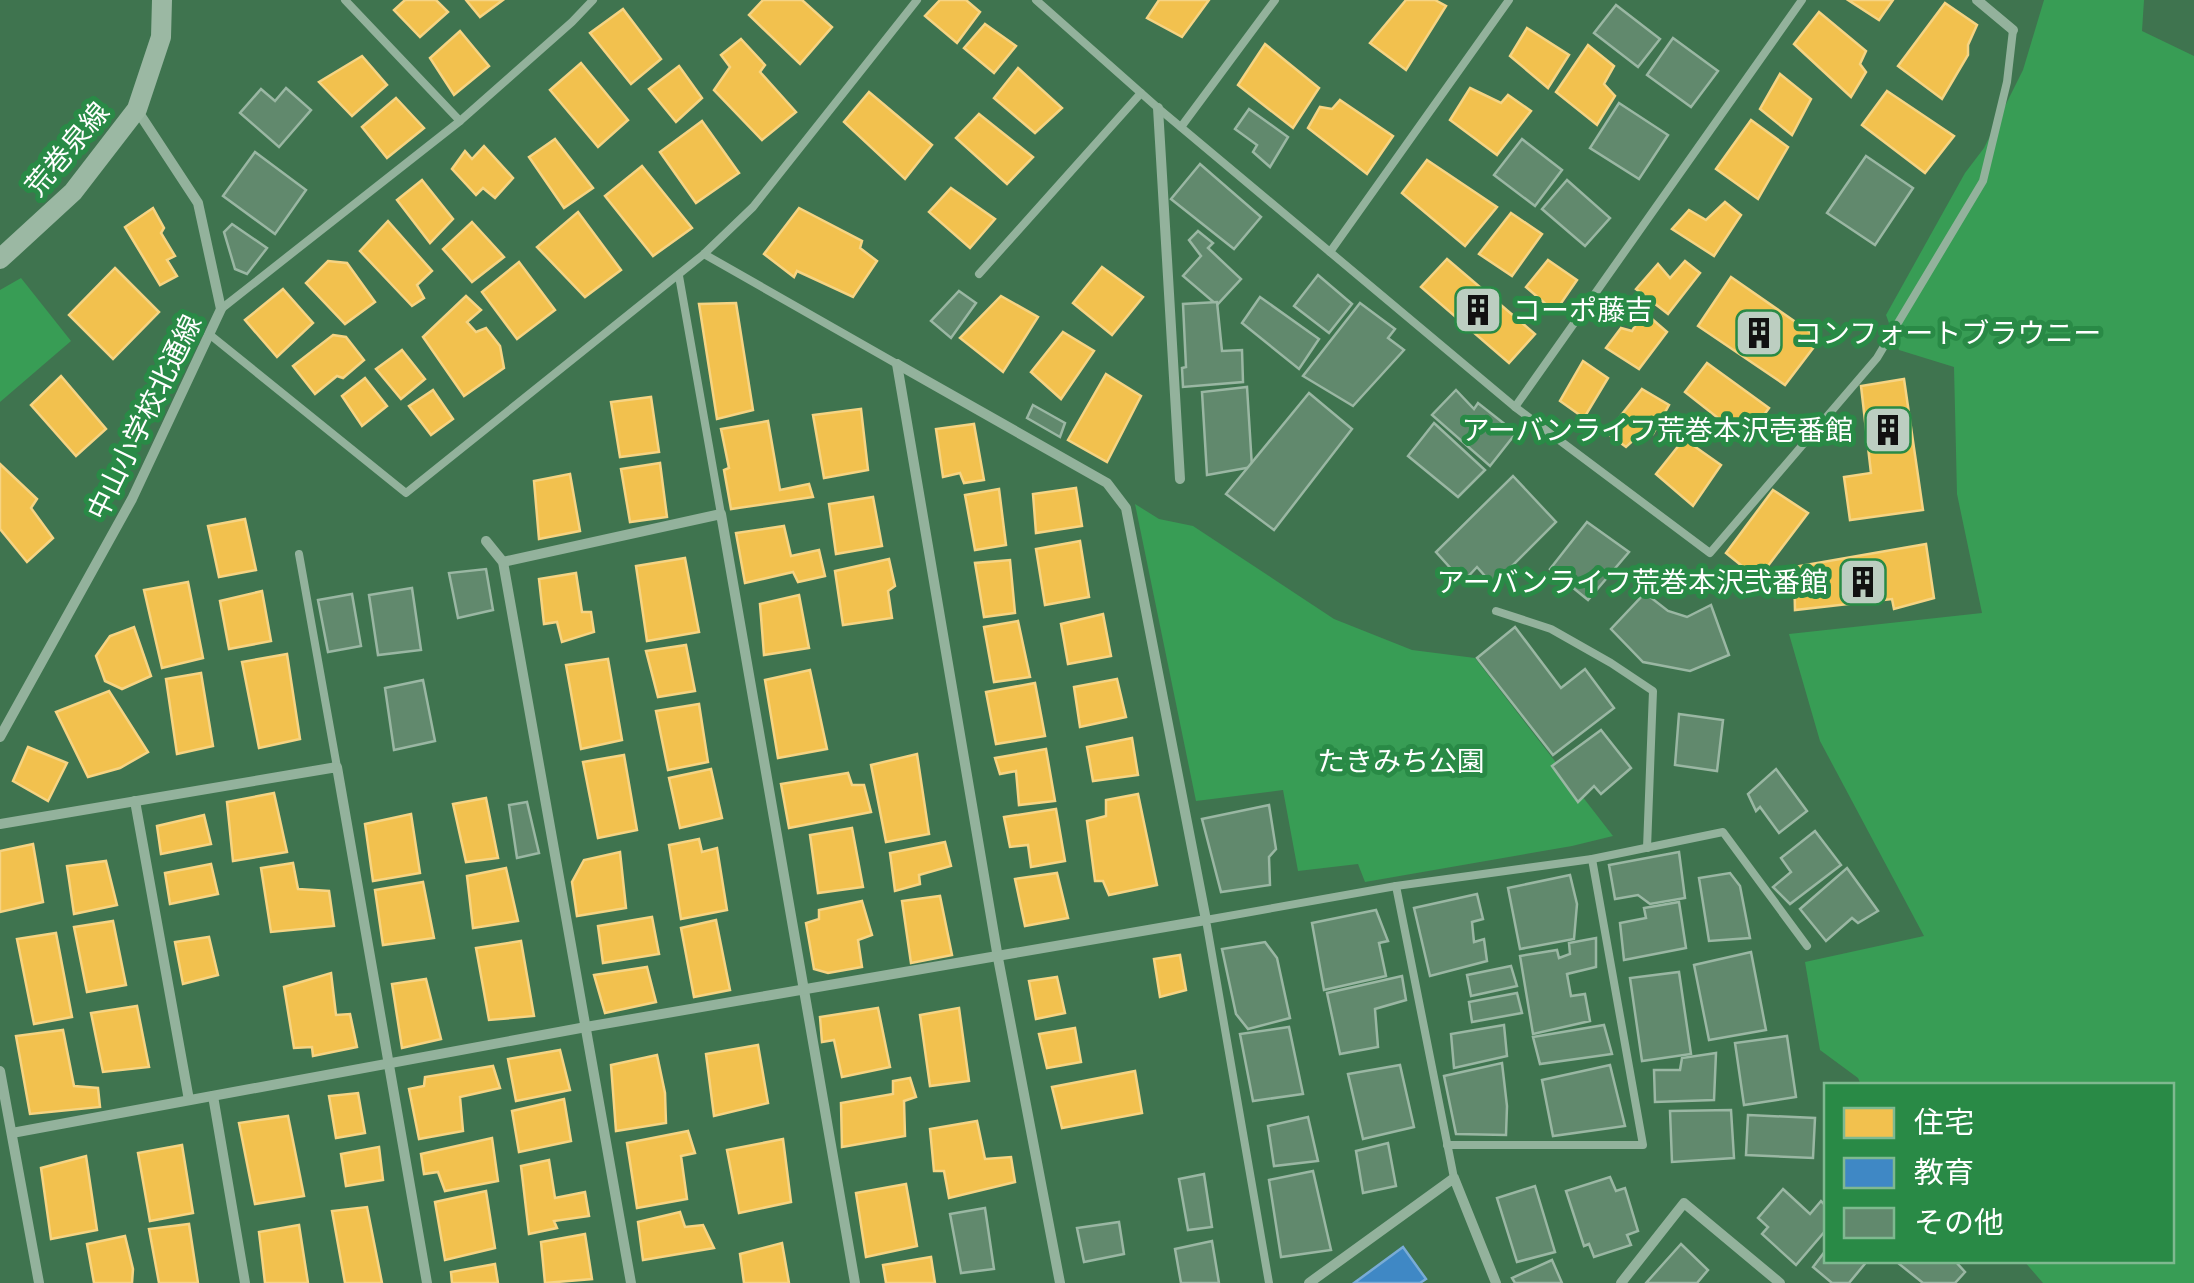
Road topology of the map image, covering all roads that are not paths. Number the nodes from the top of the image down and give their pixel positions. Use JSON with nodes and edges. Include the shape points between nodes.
{"nodes":[{"id":1,"x":162,"y":0,"type":"edge"},
{"id":2,"x":345,"y":0,"type":"edge"},
{"id":3,"x":594,"y":0,"type":"edge"},
{"id":4,"x":917,"y":0,"type":"edge"},
{"id":5,"x":1036,"y":0,"type":"edge"},
{"id":6,"x":1275,"y":0,"type":"edge"},
{"id":7,"x":1510,"y":0,"type":"edge"},
{"id":8,"x":1802,"y":0,"type":"edge"},
{"id":9,"x":1978,"y":0,"type":"edge"},
{"id":10,"x":2013,"y":30,"type":"joint"},
{"id":11,"x":1140,"y":92,"type":"junction"},
{"id":12,"x":1158,"y":108,"type":"junction"},
{"id":13,"x":137,"y":110,"type":"junction"},
{"id":14,"x":460,"y":121,"type":"junction"},
{"id":15,"x":1181,"y":127,"type":"junction"},
{"id":16,"x":1330,"y":252,"type":"junction"},
{"id":17,"x":704,"y":254,"type":"junction"},
{"id":18,"x":0,"y":260,"type":"edge"},
{"id":19,"x":979,"y":274,"type":"dead end"},
{"id":20,"x":679,"y":276,"type":"junction"},
{"id":21,"x":222,"y":309,"type":"junction"},
{"id":22,"x":209,"y":334,"type":"junction"},
{"id":23,"x":897,"y":364,"type":"junction"},
{"id":24,"x":1515,"y":407,"type":"junction"},
{"id":25,"x":1180,"y":479,"type":"dead end"},
{"id":26,"x":720,"y":514,"type":"junction"},
{"id":27,"x":486,"y":541,"type":"dead end"},
{"id":28,"x":300,"y":554,"type":"dead end"},
{"id":29,"x":503,"y":562,"type":"junction"},
{"id":30,"x":1496,"y":610,"type":"dead end"},
{"id":31,"x":0,"y":738,"type":"edge"},
{"id":32,"x":337,"y":766,"type":"junction"},
{"id":33,"x":135,"y":801,"type":"junction"},
{"id":34,"x":0,"y":824,"type":"edge"},
{"id":35,"x":1647,"y":848,"type":"junction"},
{"id":36,"x":1592,"y":860,"type":"junction"},
{"id":37,"x":1396,"y":886,"type":"junction"},
{"id":38,"x":1206,"y":920,"type":"junction"},
{"id":39,"x":1806,"y":946,"type":"dead end"},
{"id":40,"x":998,"y":958,"type":"junction"},
{"id":41,"x":804,"y":990,"type":"junction"},
{"id":42,"x":586,"y":1027,"type":"junction"},
{"id":43,"x":390,"y":1063,"type":"junction"},
{"id":44,"x":0,"y":1072,"type":"edge"},
{"id":45,"x":212,"y":1096,"type":"junction"},
{"id":46,"x":189,"y":1100,"type":"junction"},
{"id":47,"x":12,"y":1132,"type":"junction"},
{"id":48,"x":1447,"y":1146,"type":"junction"},
{"id":49,"x":1454,"y":1178,"type":"junction"},
{"id":50,"x":40,"y":1283,"type":"edge"},
{"id":51,"x":245,"y":1283,"type":"edge"},
{"id":52,"x":428,"y":1283,"type":"edge"},
{"id":53,"x":631,"y":1283,"type":"edge"},
{"id":54,"x":855,"y":1283,"type":"edge"},
{"id":55,"x":1060,"y":1283,"type":"edge"},
{"id":56,"x":1269,"y":1283,"type":"edge"},
{"id":57,"x":1308,"y":1283,"type":"edge"},
{"id":58,"x":1496,"y":1283,"type":"edge"},
{"id":59,"x":1620,"y":1283,"type":"edge"},
{"id":60,"x":1780,"y":1283,"type":"edge"}],
"edges":[{"from":1,"to":13,"type":"street","name":"荒巻泉線","via":[[161,37]]},
{"from":2,"to":14,"type":"lane"},
{"from":3,"to":14,"type":"lane"},
{"from":4,"to":17,"type":"lane","via":[[753,207]]},
{"from":5,"to":11,"type":"lane"},
{"from":6,"to":15,"type":"lane"},
{"from":7,"to":16,"type":"lane"},
{"from":8,"to":24,"type":"lane"},
{"from":9,"to":10,"type":"street"},
{"from":10,"to":24,"type":"lane","via":[[1983,180],[1877,358],[1710,553]]},
{"from":11,"to":12,"type":"lane"},
{"from":11,"to":19,"type":"lane"},
{"from":12,"to":15,"type":"lane"},
{"from":12,"to":25,"type":"street"},
{"from":13,"to":18,"type":"street","name":"荒巻泉線","via":[[73,192]]},
{"from":13,"to":21,"type":"street","name":"中山小学校北通線","via":[[198,202]]},
{"from":14,"to":21,"type":"lane"},
{"from":15,"to":16,"type":"lane"},
{"from":16,"to":24,"type":"lane"},
{"from":17,"to":20,"type":"lane"},
{"from":17,"to":23,"type":"lane"},
{"from":20,"to":22,"type":"lane","via":[[406,493]]},
{"from":20,"to":26,"type":"lane"},
{"from":21,"to":22,"type":"street","name":"中山小学校北通線"},
{"from":22,"to":31,"type":"street","name":"中山小学校北通線","via":[[132,499]]},
{"from":23,"to":38,"type":"street","via":[[1107,483],[1126,508]]},
{"from":23,"to":40,"type":"street"},
{"from":26,"to":29,"type":"street"},
{"from":26,"to":41,"type":"street"},
{"from":27,"to":29,"type":"street"},
{"from":28,"to":32,"type":"lane"},
{"from":29,"to":42,"type":"street"},
{"from":30,"to":35,"type":"lane","via":[[1551,630],[1653,691]]},
{"from":32,"to":33,"type":"street"},
{"from":32,"to":43,"type":"street"},
{"from":33,"to":34,"type":"street"},
{"from":33,"to":46,"type":"street"},
{"from":35,"to":36,"type":"lane"},
{"from":35,"to":39,"type":"lane","via":[[1723,832]]},
{"from":36,"to":37,"type":"lane"},
{"from":36,"to":48,"type":"lane","via":[[1643,1145]]},
{"from":37,"to":38,"type":"lane"},
{"from":37,"to":48,"type":"lane"},
{"from":38,"to":40,"type":"street"},
{"from":38,"to":56,"type":"lane"},
{"from":40,"to":41,"type":"street"},
{"from":40,"to":55,"type":"street"},
{"from":41,"to":42,"type":"street"},
{"from":41,"to":54,"type":"street"},
{"from":42,"to":43,"type":"street"},
{"from":42,"to":53,"type":"street"},
{"from":43,"to":45,"type":"street"},
{"from":43,"to":52,"type":"street"},
{"from":44,"to":47,"type":"street"},
{"from":45,"to":46,"type":"street"},
{"from":45,"to":51,"type":"street"},
{"from":46,"to":47,"type":"street"},
{"from":47,"to":50,"type":"street"},
{"from":48,"to":49,"type":"lane"},
{"from":49,"to":57,"type":"street"},
{"from":49,"to":58,"type":"street"},
{"from":59,"to":60,"type":"street","via":[[1684,1203]]}]}
